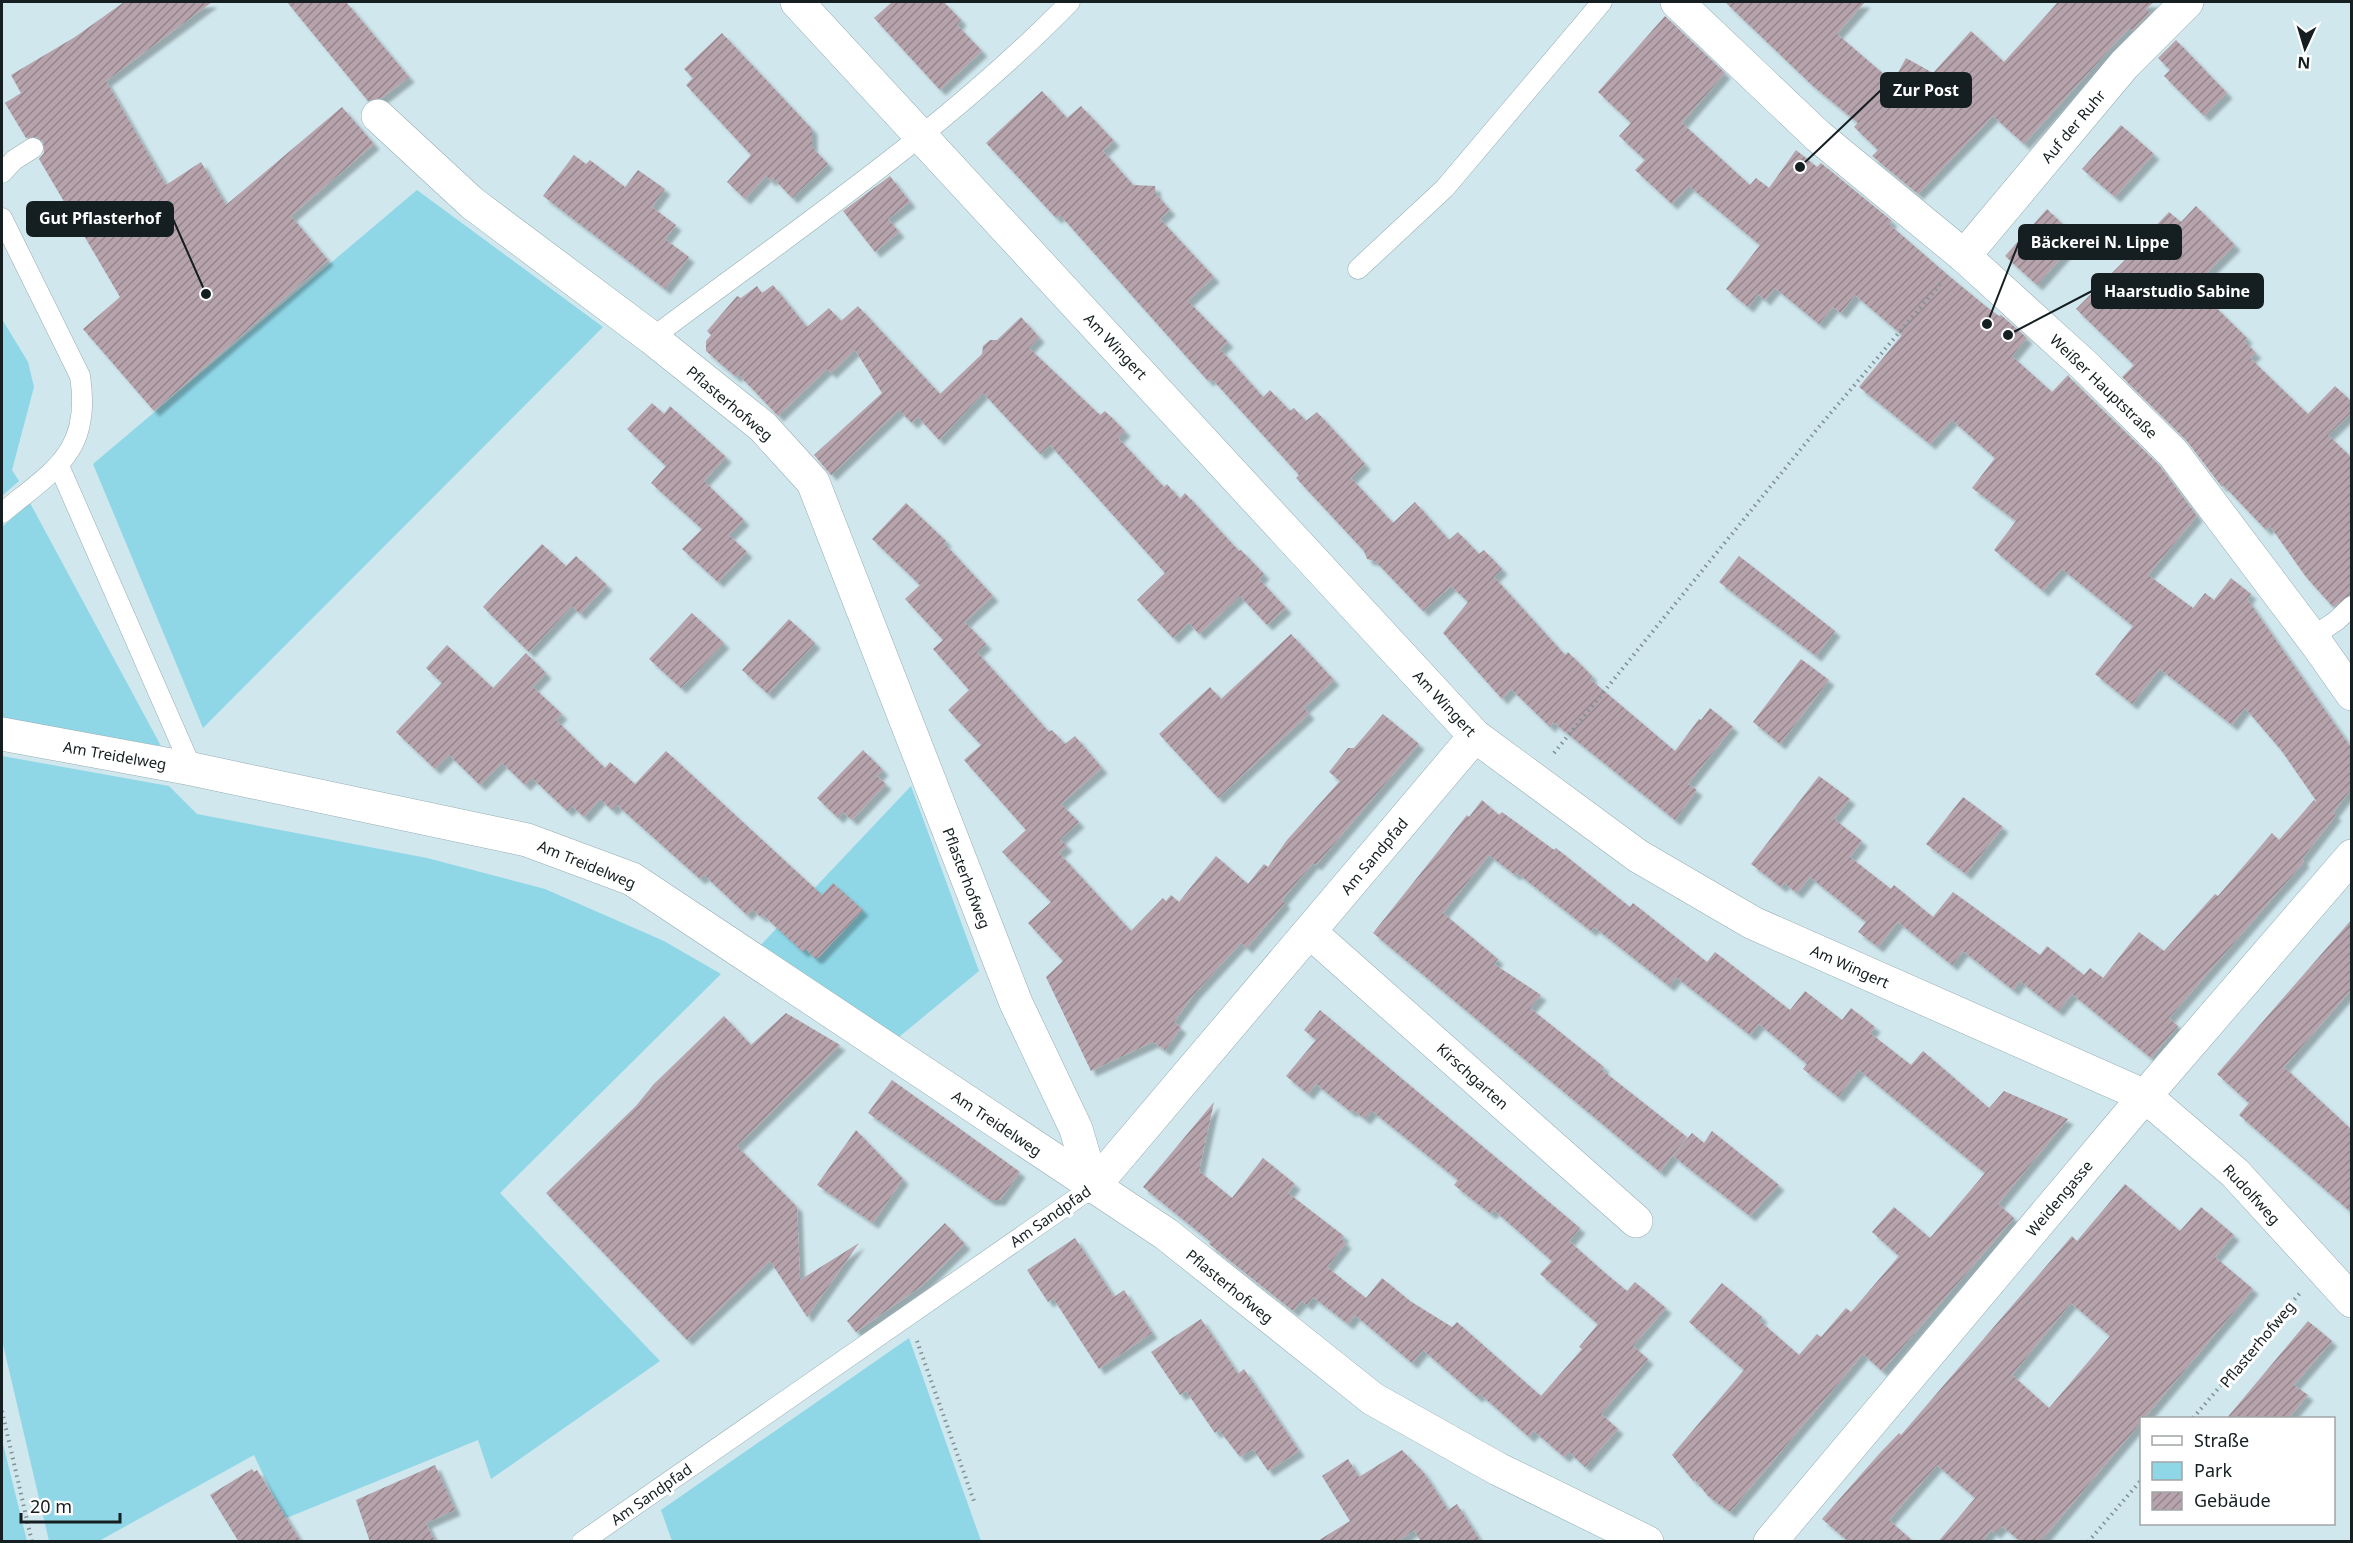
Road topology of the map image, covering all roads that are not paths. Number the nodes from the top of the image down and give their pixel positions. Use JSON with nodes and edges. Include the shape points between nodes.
{"nodes":[{"id":1,"x":797,"y":2,"type":"edge"},
{"id":2,"x":1070,"y":2,"type":"edge"},
{"id":3,"x":1602,"y":2,"type":"edge"},
{"id":4,"x":1677,"y":2,"type":"edge"},
{"id":5,"x":2187,"y":2,"type":"edge"},
{"id":6,"x":378,"y":116,"type":"dead end"},
{"id":7,"x":922,"y":135,"type":"junction"},
{"id":8,"x":33,"y":148,"type":"dead end"},
{"id":9,"x":2,"y":173,"type":"edge"},
{"id":10,"x":2,"y":218,"type":"edge"},
{"id":11,"x":1964,"y":256,"type":"junction"},
{"id":12,"x":1358,"y":269,"type":"dead end"},
{"id":13,"x":652,"y":338,"type":"junction"},
{"id":14,"x":59,"y":466,"type":"junction"},
{"id":15,"x":2,"y":513,"type":"edge"},
{"id":16,"x":2352,"y":606,"type":"edge"},
{"id":17,"x":2352,"y":622,"type":"edge"},
{"id":18,"x":2315,"y":642,"type":"junction"},
{"id":19,"x":2352,"y":694,"type":"edge"},
{"id":20,"x":2,"y":734,"type":"edge"},
{"id":21,"x":1475,"y":736,"type":"junction"},
{"id":22,"x":192,"y":769,"type":"junction"},
{"id":23,"x":2352,"y":856,"type":"edge"},
{"id":24,"x":1310,"y":932,"type":"junction"},
{"id":25,"x":2145,"y":1096,"type":"junction"},
{"id":26,"x":1093,"y":1186,"type":"junction"},
{"id":27,"x":1636,"y":1221,"type":"dead end"},
{"id":28,"x":2352,"y":1301,"type":"edge"},
{"id":29,"x":582,"y":1542,"type":"edge"},
{"id":30,"x":1647,"y":1542,"type":"edge"},
{"id":31,"x":1770,"y":1542,"type":"edge"}],
"edges":[{"from":1,"to":7,"type":"street","name":"Am Wingert"},
{"from":2,"to":7,"type":"lane"},
{"from":3,"to":12,"type":"lane","via":[[1445,188]]},
{"from":4,"to":11,"type":"street","name":"Weißer Hauptstraße","via":[[1818,136]]},
{"from":5,"to":11,"type":"street","name":"Auf der Ruhr","via":[[2124,65]]},
{"from":6,"to":13,"type":"street","name":"Pflasterhofweg","via":[[472,204]]},
{"from":7,"to":13,"type":"lane"},
{"from":7,"to":21,"type":"street","name":"Am Wingert"},
{"from":8,"to":9,"type":"lane"},
{"from":10,"to":14,"type":"lane","via":[[80,376],[82,425]]},
{"from":11,"to":18,"type":"street","name":"Weißer Hauptstraße","via":[[2085,365],[2173,453]]},
{"from":13,"to":26,"type":"street","name":"Pflasterhofweg","via":[[763,427],[813,482],[1016,1003],[1076,1129]]},
{"from":14,"to":15,"type":"lane"},
{"from":14,"to":22,"type":"lane"},
{"from":16,"to":18,"type":"lane"},
{"from":17,"to":18,"type":"lane"},
{"from":18,"to":19,"type":"street","name":"Weißer Hauptstraße"},
{"from":20,"to":22,"type":"street","name":"Am Treidelweg"},
{"from":21,"to":24,"type":"street","name":"Am Sandpfad"},
{"from":21,"to":25,"type":"street","name":"Am Wingert","via":[[1638,856],[1753,923]]},
{"from":22,"to":26,"type":"street","name":"Am Treidelweg","via":[[527,840],[632,879]]},
{"from":23,"to":25,"type":"street","name":"Weidengasse"},
{"from":24,"to":26,"type":"street","name":"Am Sandpfad"},
{"from":24,"to":27,"type":"street","name":"Kirschgarten"},
{"from":25,"to":28,"type":"street","name":"Rudolfweg","via":[[2235,1173]]},
{"from":25,"to":31,"type":"street","name":"Weidengasse"},
{"from":26,"to":29,"type":"lane","name":"Am Sandpfad"},
{"from":26,"to":30,"type":"street","name":"Pflasterhofweg","via":[[1166,1234],[1373,1399],[1498,1469]]}]}
